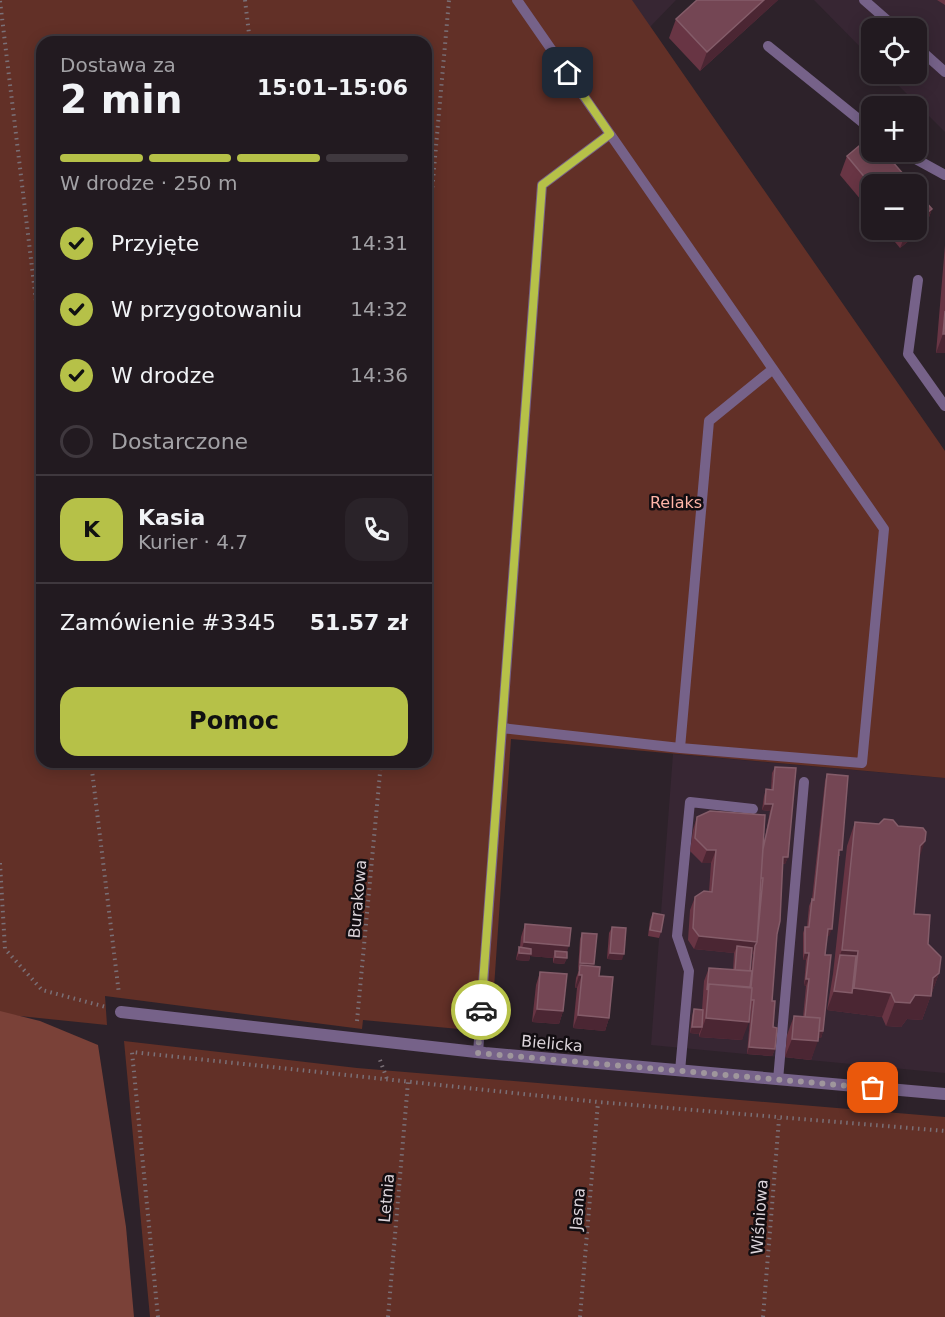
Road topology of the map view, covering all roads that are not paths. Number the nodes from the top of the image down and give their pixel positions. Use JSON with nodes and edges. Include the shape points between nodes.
{"nodes":[{"id":1,"x":517,"y":0,"type":"edge"},
{"id":2,"x":864,"y":0,"type":"edge"},
{"id":3,"x":885,"y":18,"type":"edge"},
{"id":4,"x":768,"y":46,"type":"dead end"},
{"id":5,"x":927,"y":56,"type":"edge"},
{"id":6,"x":945,"y":72,"type":"edge"},
{"id":7,"x":861,"y":121,"type":"edge"},
{"id":8,"x":610,"y":134,"type":"junction"},
{"id":9,"x":921,"y":162,"type":"edge"},
{"id":10,"x":945,"y":175,"type":"edge"},
{"id":11,"x":918,"y":280,"type":"dead end"},
{"id":12,"x":773,"y":369,"type":"junction"},
{"id":13,"x":945,"y":406,"type":"edge"},
{"id":14,"x":502,"y":728,"type":"junction"},
{"id":15,"x":680,"y":748,"type":"junction"},
{"id":16,"x":804,"y":782,"type":"dead end"},
{"id":17,"x":753,"y":809,"type":"dead end"},
{"id":18,"x":121,"y":1012,"type":"road end"},
{"id":19,"x":478,"y":1053,"type":"junction"},
{"id":20,"x":680,"y":1071,"type":"junction"},
{"id":21,"x":778,"y":1080,"type":"junction"},
{"id":22,"x":945,"y":1094,"type":"edge"}],
"edges":[{"from":1,"to":8,"type":"lane"},
{"from":2,"to":3,"type":"lane"},
{"from":4,"to":7,"type":"lane"},
{"from":5,"to":6,"type":"lane"},
{"from":8,"to":12,"type":"lane"},
{"from":8,"to":14,"type":"lane","via":[[542,185]]},
{"from":9,"to":10,"type":"lane"},
{"from":11,"to":13,"type":"lane","via":[[908,354]]},
{"from":12,"to":15,"type":"lane","via":[[709,421]]},
{"from":12,"to":15,"type":"lane","via":[[884,529],[862,763]]},
{"from":14,"to":15,"type":"lane"},
{"from":14,"to":19,"type":"lane"},
{"from":16,"to":21,"type":"lane"},
{"from":17,"to":20,"type":"lane","via":[[690,802],[676,936],[689,971]]},
{"from":18,"to":19,"type":"street","name":"Bielicka"},
{"from":19,"to":20,"type":"street","name":"Bielicka"},
{"from":20,"to":21,"type":"street","name":"Bielicka"},
{"from":21,"to":22,"type":"street","name":"Bielicka"}]}
